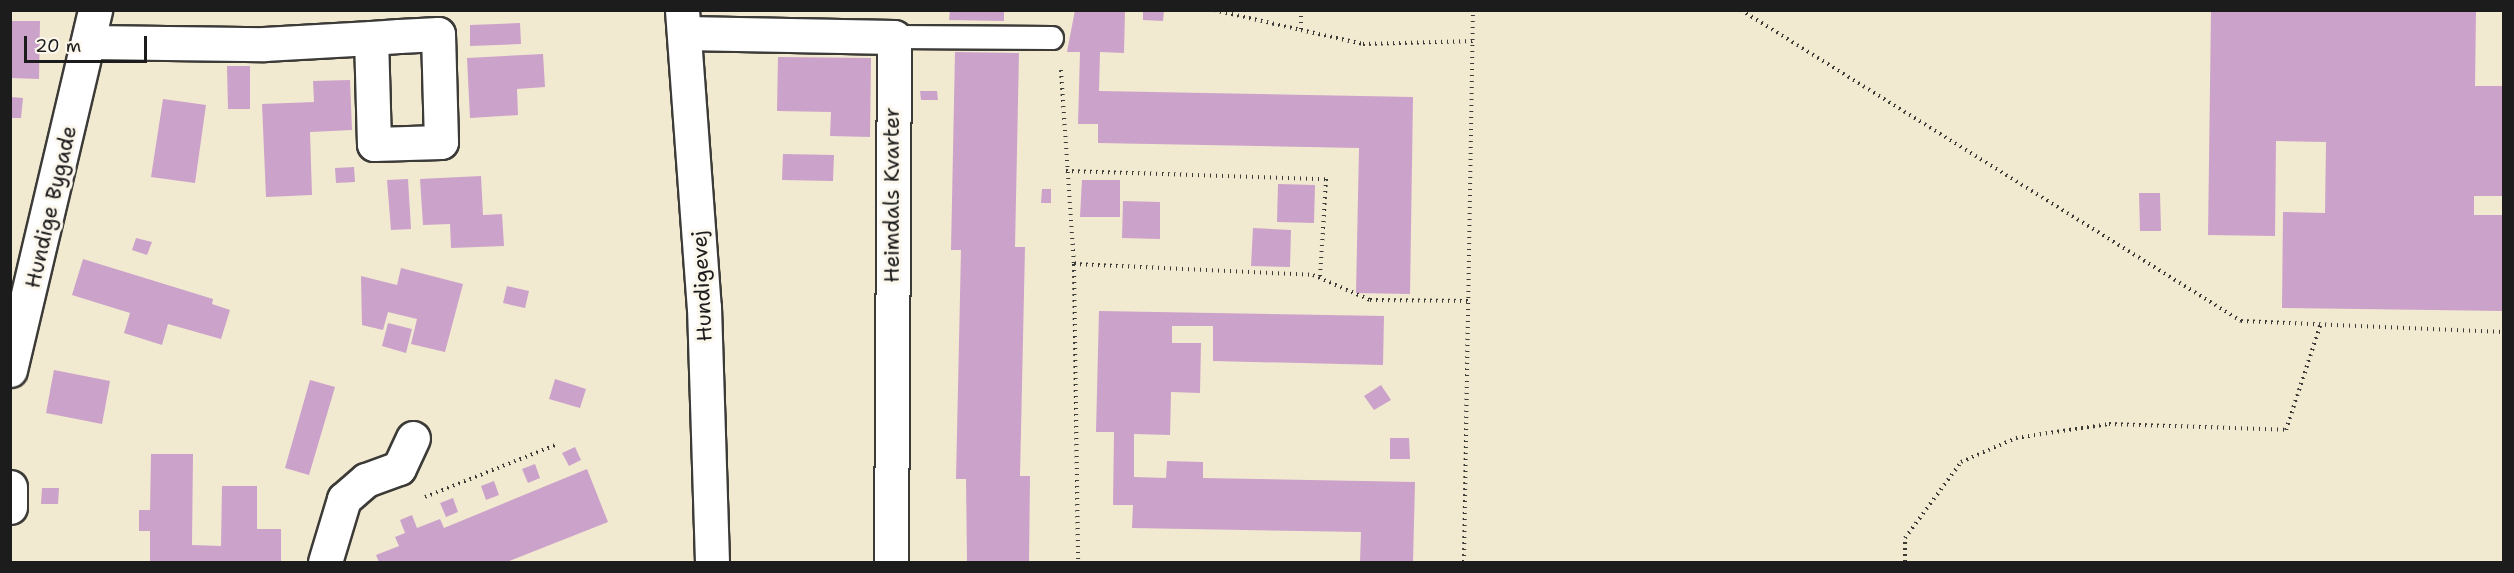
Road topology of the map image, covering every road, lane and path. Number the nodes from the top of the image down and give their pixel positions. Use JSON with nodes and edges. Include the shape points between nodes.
{"nodes":[{"id":1,"x":95,"y":10,"type":"edge"},
{"id":2,"x":1214,"y":10,"type":"edge"},
{"id":3,"x":1300,"y":10,"type":"edge"},
{"id":4,"x":1473,"y":10,"type":"edge"},
{"id":5,"x":1741,"y":10,"type":"edge"},
{"id":6,"x":684,"y":22,"type":"edge"},
{"id":7,"x":879,"y":28,"type":"edge"},
{"id":8,"x":1301,"y":30,"type":"junction"},
{"id":9,"x":371,"y":38,"type":"dead end"},
{"id":10,"x":1052,"y":38,"type":"joint"},
{"id":11,"x":1473,"y":41,"type":"junction"},
{"id":12,"x":89,"y":42,"type":"junction"},
{"id":13,"x":1066,"y":171,"type":"junction"},
{"id":14,"x":1074,"y":264,"type":"junction"},
{"id":15,"x":1320,"y":278,"type":"junction"},
{"id":16,"x":1470,"y":301,"type":"junction"},
{"id":17,"x":2320,"y":323,"type":"junction"},
{"id":18,"x":2504,"y":332,"type":"edge"},
{"id":19,"x":10,"y":370,"type":"edge"},
{"id":20,"x":413,"y":438,"type":"dead end"},
{"id":21,"x":558,"y":444,"type":"dead end"},
{"id":22,"x":10,"y":487,"type":"edge"},
{"id":23,"x":419,"y":500,"type":"dead end"},
{"id":24,"x":10,"y":507,"type":"edge"},
{"id":25,"x":325,"y":562,"type":"edge"},
{"id":26,"x":712,"y":562,"type":"edge"},
{"id":27,"x":891,"y":562,"type":"edge"},
{"id":28,"x":1078,"y":562,"type":"edge"},
{"id":29,"x":1464,"y":562,"type":"edge"},
{"id":30,"x":1905,"y":562,"type":"edge"}],
"edges":[{"from":1,"to":12,"type":"street","name":"Hundige Bygade"},
{"from":2,"to":8,"type":"path"},
{"from":3,"to":8,"type":"path"},
{"from":4,"to":11,"type":"path"},
{"from":5,"to":17,"type":"path","via":[[2241,321]]},
{"from":6,"to":7,"type":"street"},
{"from":6,"to":26,"type":"street","name":"Hundigevej","via":[[704,306]]},
{"from":7,"to":10,"type":"lane"},
{"from":7,"to":27,"type":"street","name":"Heimdals Kvarter"},
{"from":8,"to":11,"type":"path","via":[[1376,45]]},
{"from":9,"to":12,"type":"street","via":[[264,44]]},
{"from":10,"to":13,"type":"path","via":[[1066,84]]},
{"from":11,"to":16,"type":"path"},
{"from":12,"to":19,"type":"street","name":"Hundige Bygade"},
{"from":13,"to":14,"type":"path"},
{"from":13,"to":15,"type":"path","via":[[1326,179]]},
{"from":14,"to":15,"type":"path"},
{"from":14,"to":28,"type":"path"},
{"from":15,"to":16,"type":"path","via":[[1370,300]]},
{"from":16,"to":29,"type":"path"},
{"from":17,"to":18,"type":"path"},
{"from":17,"to":30,"type":"path","via":[[2286,430],[2109,424],[2016,438],[1961,462],[1905,538]]},
{"from":20,"to":25,"type":"street","via":[[399,468],[366,480],[344,499]]},
{"from":21,"to":23,"type":"path"},
{"from":22,"to":24,"type":"street"}]}
